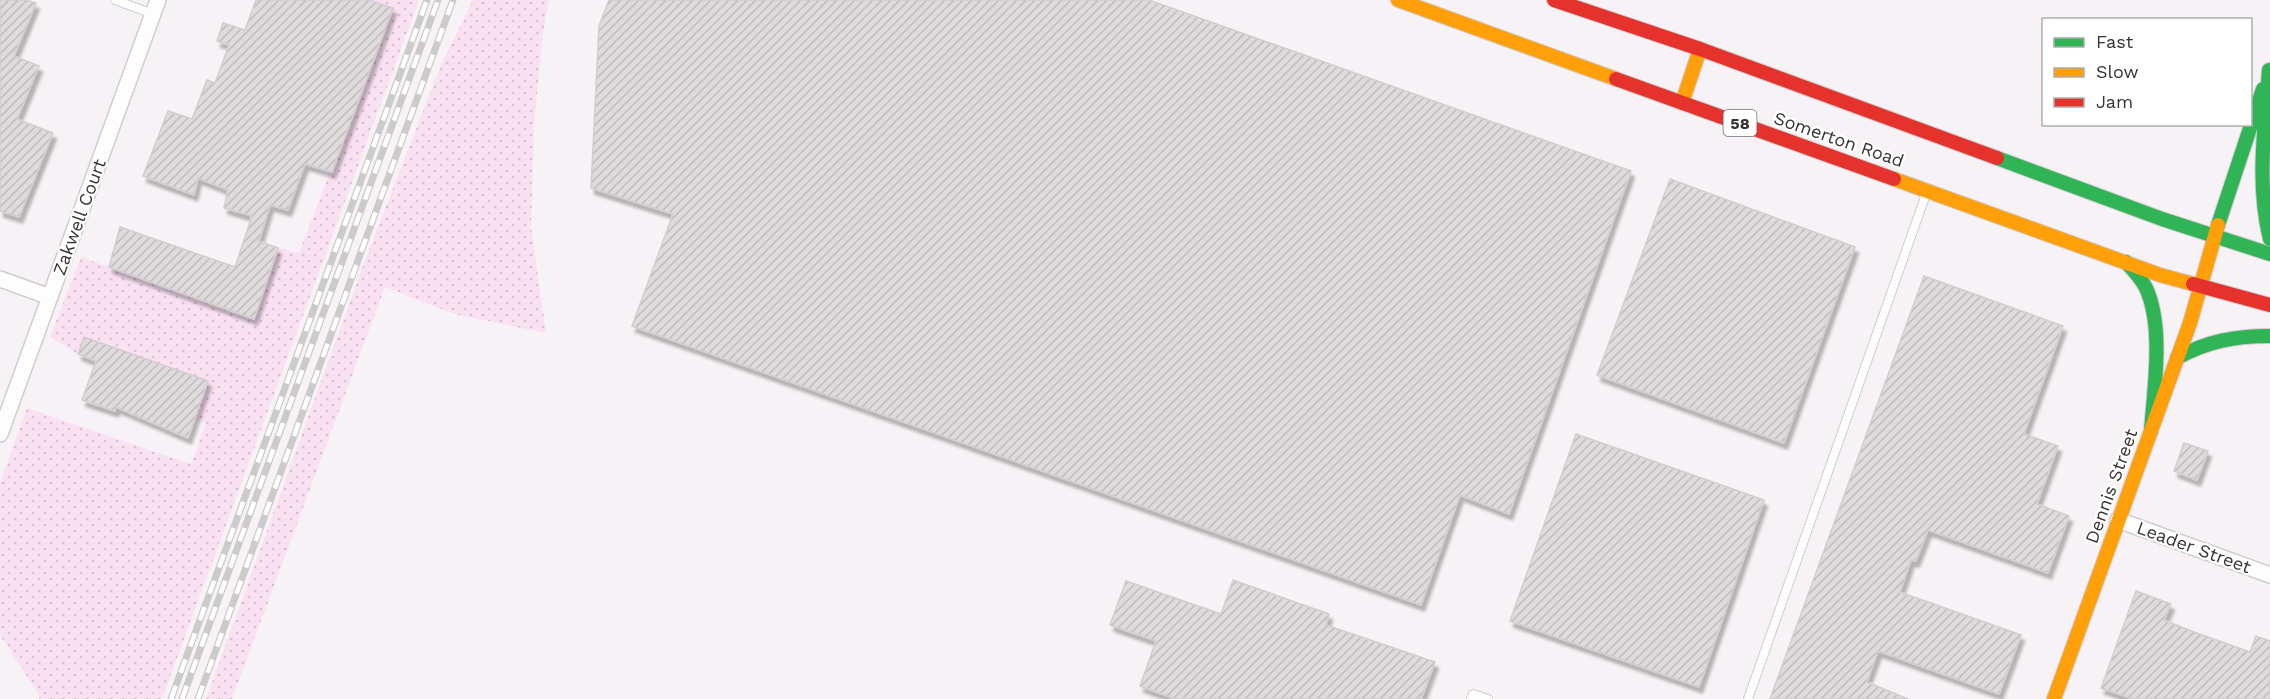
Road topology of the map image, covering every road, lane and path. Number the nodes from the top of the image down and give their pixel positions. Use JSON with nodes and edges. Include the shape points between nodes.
{"nodes":[{"id":1,"x":115,"y":0,"type":"edge"},
{"id":2,"x":1398,"y":0,"type":"edge"},
{"id":3,"x":1554,"y":0,"type":"edge"},
{"id":4,"x":156,"y":7,"type":"edge"},
{"id":5,"x":1700,"y":50,"type":"junction"},
{"id":6,"x":2270,"y":69,"type":"edge"},
{"id":7,"x":1682,"y":103,"type":"junction"},
{"id":8,"x":2252,"y":123,"type":"edge"},
{"id":9,"x":2251,"y":126,"type":"edge"},
{"id":10,"x":1928,"y":189,"type":"junction"},
{"id":11,"x":2215,"y":235,"type":"junction"},
{"id":12,"x":2270,"y":238,"type":"edge"},
{"id":13,"x":2270,"y":254,"type":"edge"},
{"id":14,"x":2126,"y":262,"type":"junction"},
{"id":15,"x":0,"y":279,"type":"edge"},
{"id":16,"x":2201,"y":285,"type":"junction"},
{"id":17,"x":50,"y":297,"type":"junction"},
{"id":18,"x":2270,"y":305,"type":"edge"},
{"id":19,"x":2270,"y":336,"type":"edge"},
{"id":20,"x":2177,"y":358,"type":"junction"},
{"id":21,"x":2151,"y":431,"type":"junction"},
{"id":22,"x":0,"y":434,"type":"edge"},
{"id":23,"x":2118,"y":520,"type":"junction"},
{"id":24,"x":2270,"y":575,"type":"edge"},
{"id":25,"x":1471,"y":699,"type":"edge"},
{"id":26,"x":1488,"y":699,"type":"edge"},
{"id":27,"x":1748,"y":699,"type":"edge"},
{"id":28,"x":2054,"y":699,"type":"edge"}],
"edges":[{"from":1,"to":4,"type":"lane"},
{"from":2,"to":7,"type":"main road","name":"Somerton Road","number":"58"},
{"from":3,"to":5,"type":"main road","name":"Somerton Road"},
{"from":4,"to":17,"type":"street","name":"Zakwell Court"},
{"from":5,"to":7,"type":"main road"},
{"from":5,"to":11,"type":"main road","name":"Somerton Road"},
{"from":6,"to":8,"type":"main road","name":"Dennis Street"},
{"from":6,"to":12,"type":"main road","via":[[2263,186],[2265,224]]},
{"from":7,"to":10,"type":"main road","name":"Somerton Road","number":"58"},
{"from":9,"to":11,"type":"main road","name":"Dennis Street"},
{"from":10,"to":14,"type":"main road","name":"Somerton Road","number":"58"},
{"from":10,"to":27,"type":"lane"},
{"from":11,"to":13,"type":"main road","name":"Somerton Road"},
{"from":11,"to":16,"type":"main road","name":"Dennis Street"},
{"from":14,"to":16,"type":"main road","name":"Somerton Road","number":"58"},
{"from":14,"to":21,"type":"main road","via":[[2147,289],[2151,306]]},
{"from":15,"to":17,"type":"street"},
{"from":16,"to":18,"type":"main road","name":"Somerton Road","number":"58"},
{"from":16,"to":20,"type":"main road","name":"Dennis Street"},
{"from":17,"to":22,"type":"street","name":"Zakwell Court"},
{"from":19,"to":20,"type":"main road","via":[[2211,341]]},
{"from":20,"to":21,"type":"main road","name":"Dennis Street"},
{"from":21,"to":23,"type":"main road","name":"Dennis Street"},
{"from":23,"to":24,"type":"street","name":"Leader Street"},
{"from":23,"to":28,"type":"main road","name":"Dennis Street"},
{"from":25,"to":26,"type":"lane","via":[[1473,694]]}]}
